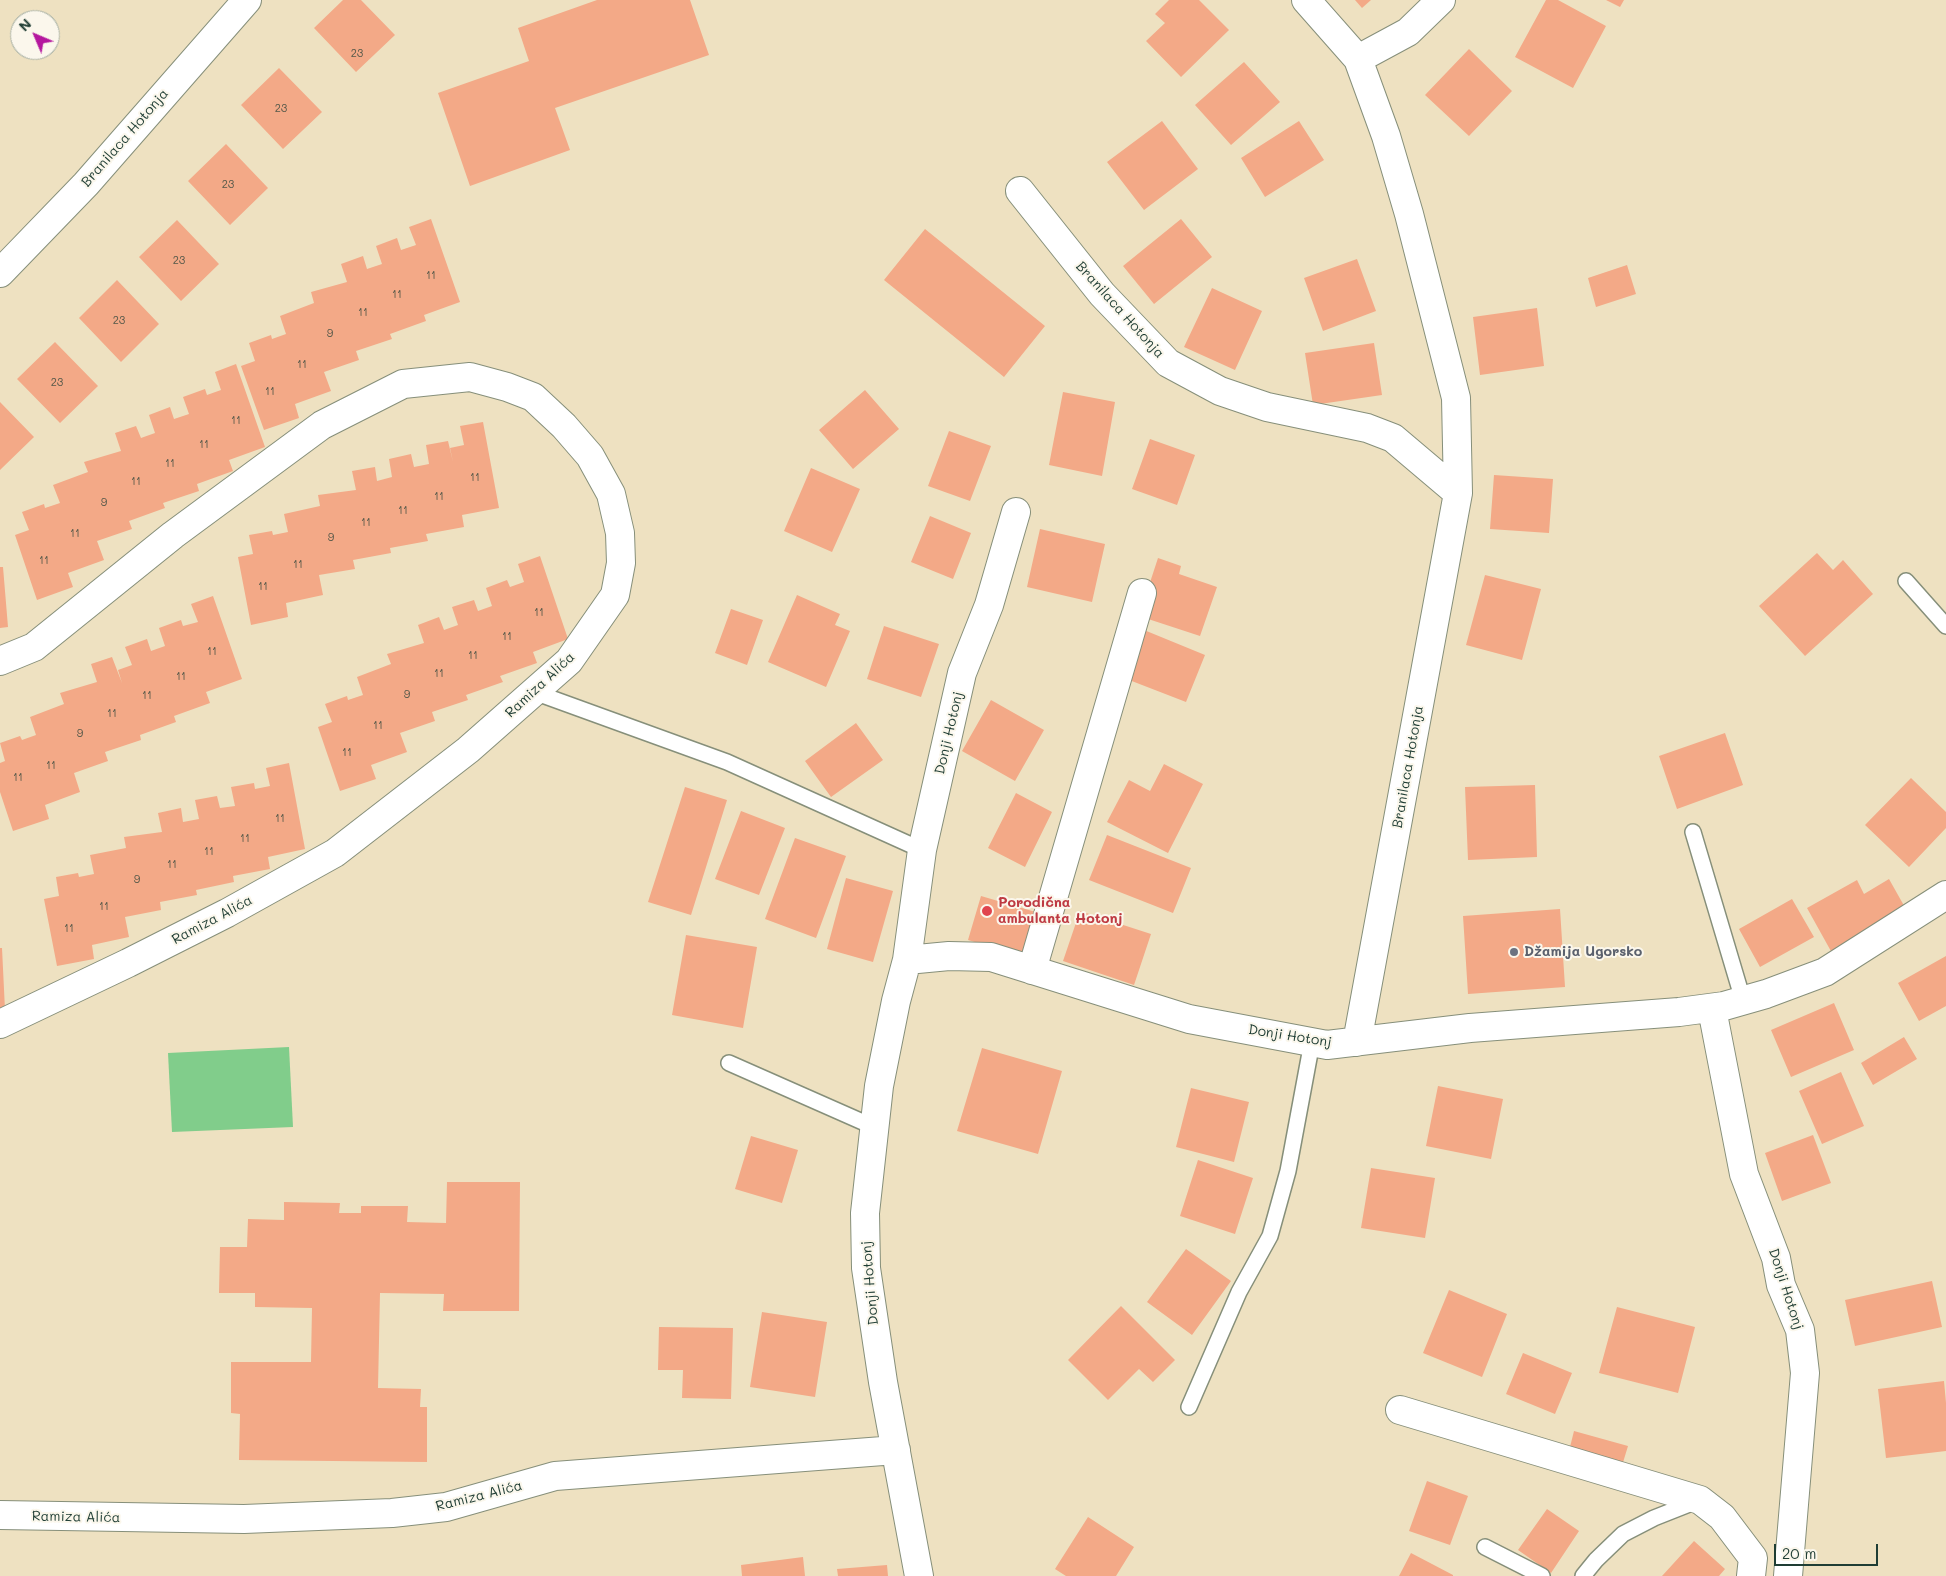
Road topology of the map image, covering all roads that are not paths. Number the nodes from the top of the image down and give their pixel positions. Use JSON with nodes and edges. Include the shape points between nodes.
{"nodes":[{"id":1,"x":247,"y":0,"type":"edge"},
{"id":2,"x":1306,"y":0,"type":"edge"},
{"id":3,"x":1441,"y":0,"type":"edge"},
{"id":4,"x":1358,"y":59,"type":"junction"},
{"id":5,"x":1020,"y":191,"type":"dead end"},
{"id":6,"x":0,"y":274,"type":"edge"},
{"id":7,"x":1458,"y":493,"type":"junction"},
{"id":8,"x":1016,"y":512,"type":"dead end"},
{"id":9,"x":1906,"y":581,"type":"dead end"},
{"id":10,"x":1142,"y":593,"type":"dead end"},
{"id":11,"x":1946,"y":626,"type":"edge"},
{"id":12,"x":0,"y":661,"type":"edge"},
{"id":13,"x":534,"y":692,"type":"junction"},
{"id":14,"x":1693,"y":832,"type":"dead end"},
{"id":15,"x":922,"y":850,"type":"junction"},
{"id":16,"x":1946,"y":895,"type":"edge"},
{"id":17,"x":907,"y":960,"type":"junction"},
{"id":18,"x":1032,"y":970,"type":"junction"},
{"id":19,"x":1743,"y":1000,"type":"junction"},
{"id":20,"x":1712,"y":1009,"type":"junction"},
{"id":21,"x":0,"y":1024,"type":"edge"},
{"id":22,"x":1312,"y":1042,"type":"junction"},
{"id":23,"x":1357,"y":1042,"type":"junction"},
{"id":24,"x":729,"y":1063,"type":"dead end"},
{"id":25,"x":874,"y":1127,"type":"junction"},
{"id":26,"x":1189,"y":1407,"type":"dead end"},
{"id":27,"x":1400,"y":1410,"type":"dead end"},
{"id":28,"x":896,"y":1450,"type":"junction"},
{"id":29,"x":1700,"y":1500,"type":"junction"},
{"id":30,"x":0,"y":1516,"type":"edge"},
{"id":31,"x":1485,"y":1547,"type":"dead end"},
{"id":32,"x":919,"y":1576,"type":"edge"},
{"id":33,"x":1542,"y":1576,"type":"edge"},
{"id":34,"x":1583,"y":1576,"type":"edge"},
{"id":35,"x":1751,"y":1576,"type":"edge"},
{"id":36,"x":1788,"y":1576,"type":"edge"}],
"edges":[{"from":1,"to":6,"type":"street","name":"Branilaca Hotonja","via":[[86,184]]},
{"from":2,"to":4,"type":"street","name":"Branilaca Hotonja"},
{"from":3,"to":4,"type":"street","via":[[1408,32]]},
{"from":4,"to":7,"type":"street","name":"Branilaca Hotonja","via":[[1386,136],[1409,214],[1456,398]]},
{"from":5,"to":7,"type":"street","name":"Branilaca Hotonja","via":[[1102,294],[1168,363],[1220,391],[1268,407],[1367,428],[1393,438]]},
{"from":7,"to":23,"type":"street","name":"Branilaca Hotonja"},
{"from":8,"to":15,"type":"street","name":"Donji Hotonj","via":[[990,605],[962,673]]},
{"from":9,"to":11,"type":"lane"},
{"from":10,"to":18,"type":"street"},
{"from":12,"to":13,"type":"street","name":"Ramiza Alića","via":[[34,647],[174,535],[322,425],[403,384],[470,377],[533,397],[564,426],[590,456],[610,494],[620,533],[621,563],[615,595],[569,661]]},
{"from":13,"to":15,"type":"lane","via":[[727,762]]},
{"from":13,"to":21,"type":"street","name":"Ramiza Alića","via":[[468,750],[335,853],[227,913]]},
{"from":14,"to":19,"type":"lane"},
{"from":15,"to":17,"type":"street","name":"Donji Hotonj"},
{"from":16,"to":19,"type":"street","name":"Donji Hotonj","via":[[1825,972]]},
{"from":17,"to":18,"type":"street","name":"Donji Hotonj","via":[[991,957]]},
{"from":17,"to":25,"type":"street","name":"Donji Hotonj","via":[[884,1061]]},
{"from":18,"to":22,"type":"street","name":"Donji Hotonj","via":[[1189,1019]]},
{"from":19,"to":20,"type":"street","name":"Donji Hotonj"},
{"from":20,"to":23,"type":"street","name":"Donji Hotonj","via":[[1470,1028]]},
{"from":20,"to":36,"type":"street","name":"Donji Hotonj","via":[[1744,1174],[1776,1258],[1781,1285],[1800,1330],[1805,1373]]},
{"from":22,"to":23,"type":"street","name":"Donji Hotonj","via":[[1327,1045]]},
{"from":22,"to":26,"type":"lane","via":[[1288,1171],[1270,1236],[1239,1292]]},
{"from":24,"to":25,"type":"lane"},
{"from":25,"to":28,"type":"street","name":"Donji Hotonj","via":[[865,1213],[866,1268]]},
{"from":27,"to":29,"type":"street"},
{"from":28,"to":30,"type":"street","name":"Ramiza Alića","via":[[555,1476],[446,1507],[392,1514],[244,1519]]},
{"from":28,"to":32,"type":"street","name":"Donji Hotonj"},
{"from":29,"to":34,"type":"lane","via":[[1623,1534]]},
{"from":29,"to":35,"type":"street","via":[[1722,1517],[1753,1558]]},
{"from":31,"to":33,"type":"lane"}]}
